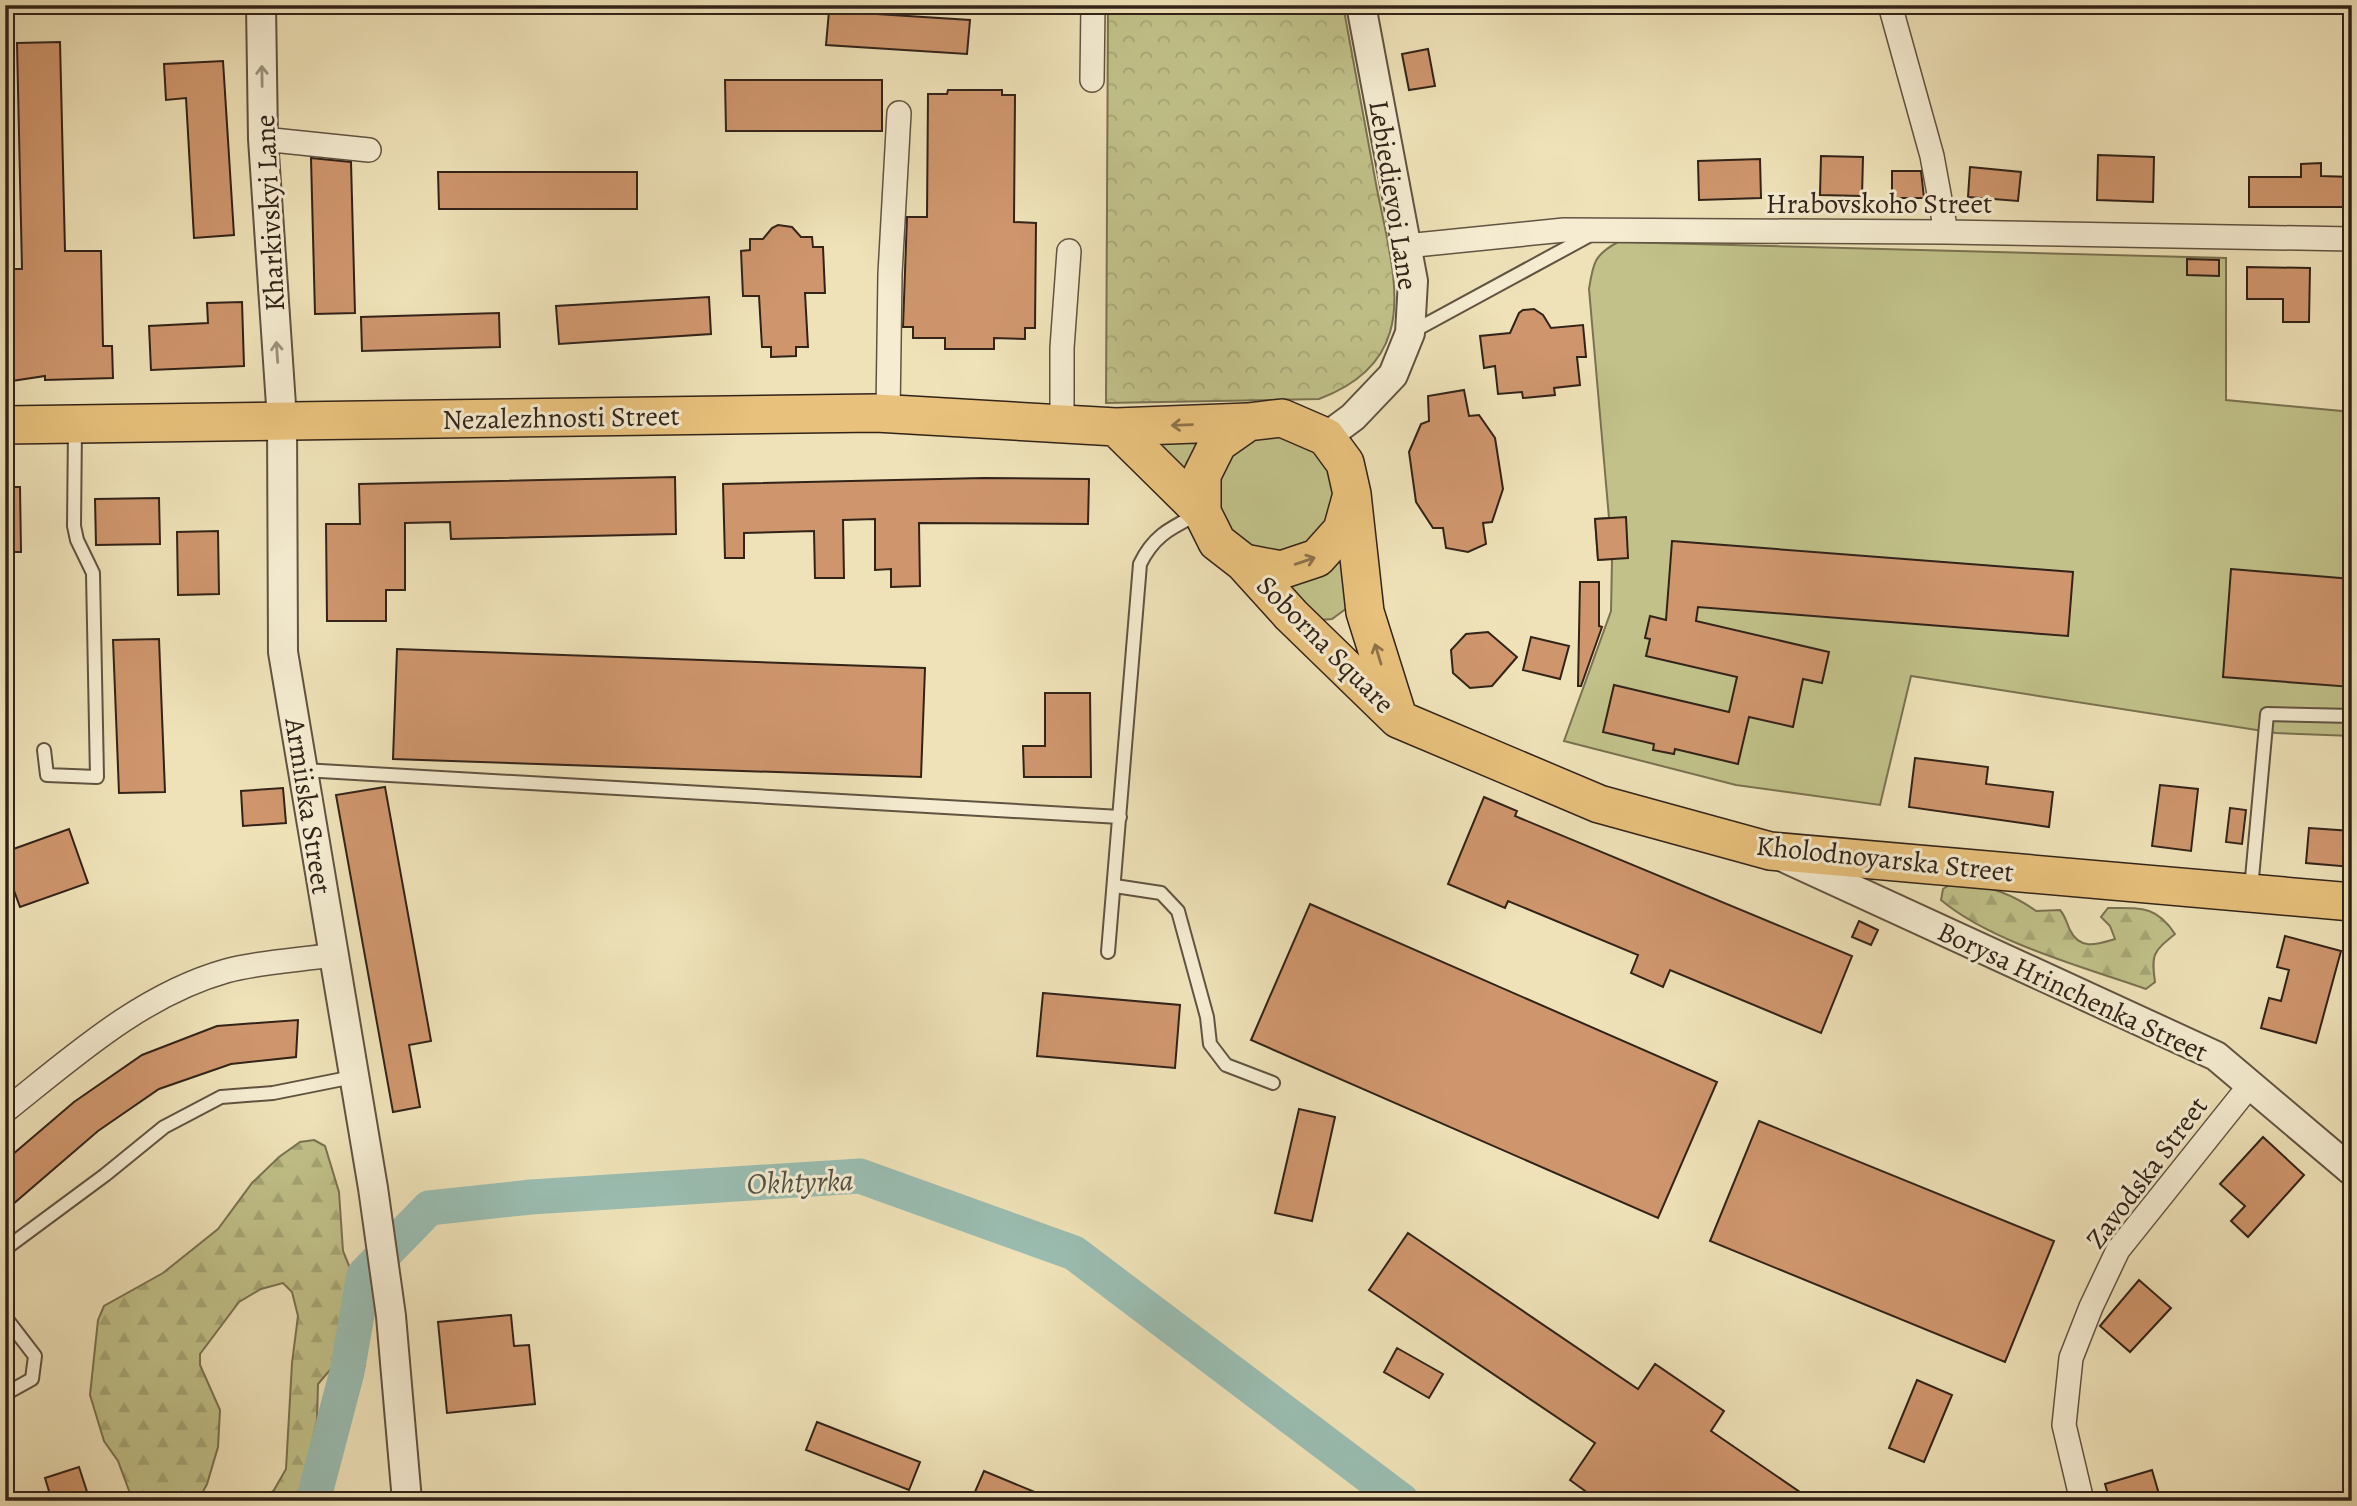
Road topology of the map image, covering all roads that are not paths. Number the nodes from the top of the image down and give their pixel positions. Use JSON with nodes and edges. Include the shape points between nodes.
{"nodes":[{"id":1,"x":261,"y":5,"type":"edge"},
{"id":2,"x":1093,"y":5,"type":"edge"},
{"id":3,"x":1361,"y":5,"type":"edge"},
{"id":4,"x":1889,"y":5,"type":"edge"},
{"id":5,"x":1093,"y":80,"type":"dead end"},
{"id":6,"x":900,"y":113,"type":"dead end"},
{"id":7,"x":263,"y":139,"type":"junction"},
{"id":8,"x":369,"y":150,"type":"dead end"},
{"id":9,"x":1599,"y":230,"type":"junction"},
{"id":10,"x":1945,"y":232,"type":"junction"},
{"id":11,"x":2352,"y":239,"type":"edge"},
{"id":12,"x":1406,"y":246,"type":"junction"},
{"id":13,"x":1069,"y":251,"type":"dead end"},
{"id":14,"x":1410,"y":334,"type":"junction"},
{"id":15,"x":888,"y":413,"type":"junction"},
{"id":16,"x":282,"y":420,"type":"junction"},
{"id":17,"x":75,"y":422,"type":"junction"},
{"id":18,"x":1248,"y":422,"type":"junction"},
{"id":19,"x":1062,"y":423,"type":"junction"},
{"id":20,"x":5,"y":425,"type":"edge"},
{"id":21,"x":1116,"y":427,"type":"junction"},
{"id":22,"x":1326,"y":437,"type":"junction"},
{"id":23,"x":1352,"y":494,"type":"junction"},
{"id":24,"x":1202,"y":512,"type":"junction"},
{"id":25,"x":1244,"y":563,"type":"junction"},
{"id":26,"x":2352,"y":716,"type":"edge"},
{"id":27,"x":1398,"y":719,"type":"junction"},
{"id":28,"x":44,"y":750,"type":"dead end"},
{"id":29,"x":303,"y":770,"type":"junction"},
{"id":30,"x":1120,"y":817,"type":"junction"},
{"id":31,"x":1770,"y":851,"type":"junction"},
{"id":32,"x":1115,"y":886,"type":"junction"},
{"id":33,"x":2250,"y":893,"type":"junction"},
{"id":34,"x":2352,"y":902,"type":"edge"},
{"id":35,"x":1108,"y":952,"type":"dead end"},
{"id":36,"x":333,"y":955,"type":"junction"},
{"id":37,"x":353,"y":1077,"type":"junction"},
{"id":38,"x":1273,"y":1083,"type":"dead end"},
{"id":39,"x":2250,"y":1085,"type":"junction"},
{"id":40,"x":5,"y":1111,"type":"edge"},
{"id":41,"x":2352,"y":1171,"type":"edge"},
{"id":42,"x":5,"y":1249,"type":"edge"},
{"id":43,"x":5,"y":1317,"type":"edge"},
{"id":44,"x":5,"y":1394,"type":"edge"},
{"id":45,"x":407,"y":1501,"type":"edge"},
{"id":46,"x":2082,"y":1501,"type":"edge"}],
"edges":[{"from":7,"to":1,"type":"street","name":"Kharkivskyi Lane","one_way":true},
{"from":2,"to":5,"type":"street"},
{"from":3,"to":12,"type":"street","name":"Lebiedievoi Lane"},
{"from":4,"to":10,"type":"street","via":[[1932,156]]},
{"from":6,"to":15,"type":"street","via":[[890,274]]},
{"from":7,"to":8,"type":"street"},
{"from":16,"to":7,"type":"street","name":"Kharkivskyi Lane","one_way":true},
{"from":9,"to":10,"type":"street","name":"Hrabovskoho Street"},
{"from":9,"to":12,"type":"street","name":"Hrabovskoho Street"},
{"from":9,"to":14,"type":"lane"},
{"from":10,"to":11,"type":"street","name":"Hrabovskoho Street"},
{"from":12,"to":14,"type":"street","name":"Lebiedievoi Lane","via":[[1413,281]]},
{"from":13,"to":19,"type":"street"},
{"from":14,"to":22,"type":"street","name":"Lebiedievoi Lane","via":[[1393,375],[1353,417]]},
{"from":15,"to":16,"type":"main road","name":"Nezalezhnosti Street"},
{"from":15,"to":19,"type":"main road","name":"Nezalezhnosti Street"},
{"from":16,"to":17,"type":"main road","name":"Nezalezhnosti Street"},
{"from":16,"to":29,"type":"street","name":"Armiiska Street","via":[[283,652]]},
{"from":17,"to":20,"type":"main road","name":"Nezalezhnosti Street"},
{"from":17,"to":28,"type":"lane","via":[[74,526],[93,573],[97,777],[47,775]]},
{"from":18,"to":21,"type":"main road","name":"Soborna Square","one_way":true},
{"from":18,"to":22,"type":"main road","name":"Soborna Square","via":[[1282,418]]},
{"from":18,"to":24,"type":"main road","name":"Soborna Square","via":[[1219,443],[1202,475]]},
{"from":19,"to":21,"type":"main road","name":"Nezalezhnosti Street"},
{"from":21,"to":24,"type":"main road","name":"Soborna Square"},
{"from":22,"to":23,"type":"main road","name":"Soborna Square","via":[[1345,463]]},
{"from":25,"to":23,"type":"main road","name":"Soborna Square","one_way":true,"via":[[1281,570],[1317,558],[1342,530]]},
{"from":27,"to":23,"type":"main road","name":"Soborna Square","one_way":true,"via":[[1365,612]]},
{"from":24,"to":25,"type":"main road","name":"Soborna Square","via":[[1217,542]]},
{"from":24,"to":30,"type":"lane","via":[[1159,535],[1140,564]]},
{"from":25,"to":27,"type":"main road","name":"Soborna Square"},
{"from":26,"to":33,"type":"lane","via":[[2267,714]]},
{"from":27,"to":31,"type":"main road","name":"Kholodnoyarska Street","via":[[1599,804]]},
{"from":29,"to":30,"type":"lane"},
{"from":29,"to":36,"type":"street","name":"Armiiska Street"},
{"from":30,"to":32,"type":"lane"},
{"from":31,"to":33,"type":"main road","name":"Kholodnoyarska Street"},
{"from":31,"to":39,"type":"street","name":"Borysa Hrinchenka Street","via":[[2216,1056]]},
{"from":32,"to":35,"type":"lane"},
{"from":32,"to":38,"type":"lane","via":[[1161,893],[1178,911],[1210,1044],[1226,1065]]},
{"from":33,"to":34,"type":"main road","name":"Kholodnoyarska Street"},
{"from":36,"to":37,"type":"street","name":"Armiiska Street"},
{"from":36,"to":40,"type":"street","via":[[228,970],[174,990],[103,1033]]},
{"from":37,"to":42,"type":"lane","via":[[273,1093],[221,1097],[164,1127]]},
{"from":37,"to":45,"type":"street","name":"Armiiska Street","via":[[391,1316]]},
{"from":39,"to":41,"type":"street","name":"Borysa Hrinchenka Street"},
{"from":39,"to":46,"type":"street","name":"Zavodska Street","via":[[2118,1250],[2091,1307],[2071,1358],[2064,1425]]},
{"from":43,"to":44,"type":"lane","via":[[35,1356],[32,1379]]}]}
